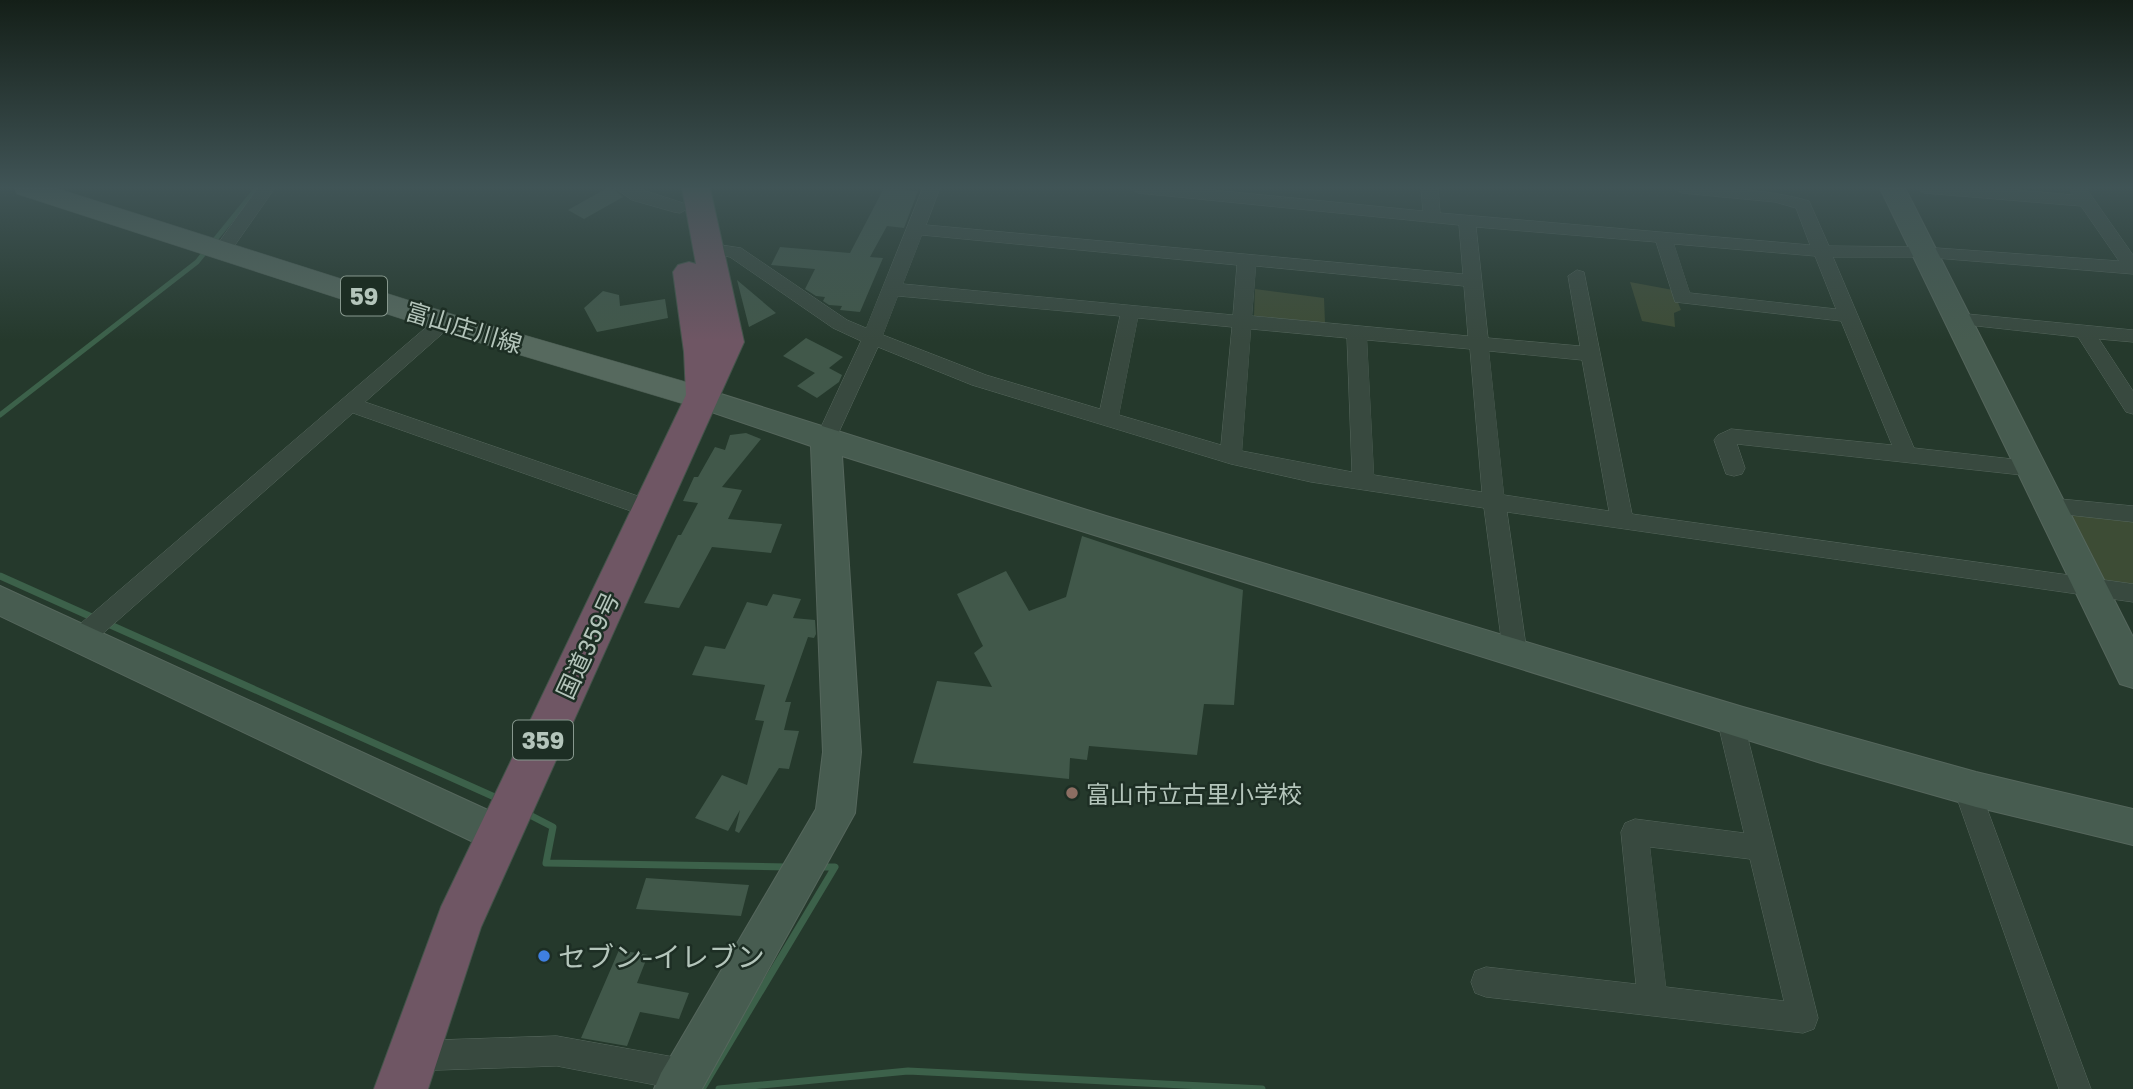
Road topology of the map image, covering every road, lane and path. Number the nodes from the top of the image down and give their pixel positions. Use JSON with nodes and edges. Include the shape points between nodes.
{"nodes":[{"id":1,"x":184,"y":239,"type":"edge"},
{"id":2,"x":231,"y":239,"type":"edge"},
{"id":3,"x":689,"y":239,"type":"edge"},
{"id":4,"x":704,"y":239,"type":"edge"},
{"id":5,"x":912,"y":239,"type":"edge"},
{"id":6,"x":1021,"y":239,"type":"edge"},
{"id":7,"x":1468,"y":239,"type":"edge"},
{"id":8,"x":1664,"y":239,"type":"edge"},
{"id":9,"x":1684,"y":239,"type":"edge"},
{"id":10,"x":1817,"y":239,"type":"edge"},
{"id":11,"x":1917,"y":239,"type":"edge"},
{"id":12,"x":2113,"y":239,"type":"edge"},
{"id":13,"x":708,"y":248,"type":"junction"},
{"id":14,"x":222,"y":251,"type":"junction"},
{"id":15,"x":1822,"y":251,"type":"junction"},
{"id":16,"x":1923,"y":252,"type":"junction"},
{"id":17,"x":1247,"y":260,"type":"junction"},
{"id":18,"x":2133,"y":268,"type":"edge"},
{"id":19,"x":1577,"y":276,"type":"dead end"},
{"id":20,"x":1472,"y":281,"type":"junction"},
{"id":21,"x":891,"y":289,"type":"junction"},
{"id":22,"x":1130,"y":312,"type":"junction"},
{"id":23,"x":1849,"y":316,"type":"junction"},
{"id":24,"x":1957,"y":319,"type":"junction"},
{"id":25,"x":444,"y":322,"type":"junction"},
{"id":26,"x":1242,"y":322,"type":"junction"},
{"id":27,"x":2085,"y":332,"type":"junction"},
{"id":28,"x":1357,"y":333,"type":"junction"},
{"id":29,"x":2133,"y":336,"type":"edge"},
{"id":30,"x":872,"y":338,"type":"junction"},
{"id":31,"x":1477,"y":344,"type":"junction"},
{"id":32,"x":1591,"y":354,"type":"junction"},
{"id":33,"x":702,"y":398,"type":"junction"},
{"id":34,"x":350,"y":404,"type":"junction"},
{"id":35,"x":2133,"y":407,"type":"edge"},
{"id":36,"x":1108,"y":419,"type":"junction"},
{"id":37,"x":826,"y":440,"type":"junction"},
{"id":38,"x":1906,"y":455,"type":"junction"},
{"id":39,"x":1231,"y":456,"type":"junction"},
{"id":40,"x":1734,"y":468,"type":"dead end"},
{"id":41,"x":2031,"y":468,"type":"junction"},
{"id":42,"x":1363,"y":482,"type":"junction"},
{"id":43,"x":1494,"y":501,"type":"junction"},
{"id":44,"x":2050,"y":506,"type":"junction"},
{"id":45,"x":650,"y":509,"type":"junction"},
{"id":46,"x":2133,"y":514,"type":"edge"},
{"id":47,"x":1622,"y":521,"type":"junction"},
{"id":48,"x":2090,"y":586,"type":"junction"},
{"id":49,"x":2133,"y":593,"type":"edge"},
{"id":50,"x":0,"y":600,"type":"edge"},
{"id":51,"x":82,"y":637,"type":"junction"},
{"id":52,"x":1515,"y":653,"type":"junction"},
{"id":53,"x":2133,"y":673,"type":"edge"},
{"id":54,"x":1730,"y":719,"type":"junction"},
{"id":55,"x":1966,"y":787,"type":"junction"},
{"id":56,"x":2133,"y":828,"type":"edge"},
{"id":57,"x":500,"y":835,"type":"junction"},
{"id":58,"x":1761,"y":848,"type":"junction"},
{"id":59,"x":1486,"y":982,"type":"dead end"},
{"id":60,"x":1653,"y":1001,"type":"junction"},
{"id":61,"x":406,"y":1072,"type":"edge"},
{"id":62,"x":681,"y":1082,"type":"edge"},
{"id":63,"x":2075,"y":1089,"type":"edge"}],
"edges":[{"from":1,"to":14,"type":"main road","name":"富山庄川線","number":"59"},
{"from":2,"to":14,"type":"street"},
{"from":3,"to":33,"type":"highway","name":"国道359号","number":"359"},
{"from":4,"to":13,"type":"highway","name":"国道359号","number":"359"},
{"from":5,"to":21,"type":"street"},
{"from":6,"to":17,"type":"street"},
{"from":7,"to":20,"type":"street"},
{"from":8,"to":23,"type":"street","via":[[1682,299]]},
{"from":9,"to":15,"type":"street"},
{"from":10,"to":15,"type":"street"},
{"from":11,"to":16,"type":"street"},
{"from":12,"to":18,"type":"street"},
{"from":13,"to":30,"type":"street","via":[[735,252],[840,324]]},
{"from":13,"to":33,"type":"highway","name":"国道359号","number":"359","via":[[728,342]]},
{"from":14,"to":25,"type":"main road","name":"富山庄川線","number":"59"},
{"from":15,"to":16,"type":"street"},
{"from":15,"to":23,"type":"street"},
{"from":16,"to":18,"type":"street"},
{"from":16,"to":24,"type":"street"},
{"from":17,"to":20,"type":"street"},
{"from":17,"to":26,"type":"street"},
{"from":19,"to":32,"type":"street"},
{"from":20,"to":31,"type":"street"},
{"from":21,"to":22,"type":"street"},
{"from":21,"to":30,"type":"street"},
{"from":22,"to":26,"type":"street"},
{"from":22,"to":36,"type":"street"},
{"from":23,"to":38,"type":"street"},
{"from":24,"to":27,"type":"street"},
{"from":24,"to":41,"type":"street"},
{"from":25,"to":33,"type":"main road","name":"富山庄川線","number":"59"},
{"from":25,"to":34,"type":"street"},
{"from":26,"to":28,"type":"street"},
{"from":26,"to":39,"type":"street"},
{"from":27,"to":29,"type":"street"},
{"from":27,"to":35,"type":"street"},
{"from":28,"to":31,"type":"street"},
{"from":28,"to":42,"type":"street"},
{"from":30,"to":36,"type":"street","via":[[979,380]]},
{"from":30,"to":37,"type":"street"},
{"from":31,"to":32,"type":"street"},
{"from":31,"to":43,"type":"street"},
{"from":32,"to":47,"type":"street"},
{"from":33,"to":37,"type":"street"},
{"from":33,"to":45,"type":"highway","name":"国道359号","number":"359"},
{"from":34,"to":45,"type":"street"},
{"from":34,"to":51,"type":"street"},
{"from":36,"to":39,"type":"street"},
{"from":37,"to":52,"type":"street"},
{"from":37,"to":62,"type":"street","via":[[842,751],[835,813]]},
{"from":38,"to":40,"type":"street","via":[[1731,436],[1724,440]]},
{"from":38,"to":41,"type":"street"},
{"from":39,"to":42,"type":"street"},
{"from":41,"to":44,"type":"street"},
{"from":42,"to":43,"type":"street"},
{"from":43,"to":47,"type":"street"},
{"from":43,"to":52,"type":"street"},
{"from":44,"to":46,"type":"street"},
{"from":44,"to":48,"type":"street"},
{"from":45,"to":57,"type":"highway","name":"国道359号","number":"359"},
{"from":47,"to":48,"type":"street"},
{"from":48,"to":49,"type":"street"},
{"from":48,"to":53,"type":"street"},
{"from":50,"to":51,"type":"street"},
{"from":51,"to":57,"type":"street"},
{"from":52,"to":54,"type":"street"},
{"from":54,"to":55,"type":"street"},
{"from":54,"to":58,"type":"street"},
{"from":55,"to":56,"type":"street"},
{"from":55,"to":63,"type":"street"},
{"from":57,"to":61,"type":"highway","name":"国道359号","number":"359","via":[[458,924]]},
{"from":58,"to":60,"type":"street","via":[[1635,832]]},
{"from":58,"to":60,"type":"street","via":[[1802,1018]]},
{"from":59,"to":60,"type":"street"},
{"from":61,"to":62,"type":"street","via":[[557,1051]]}]}
